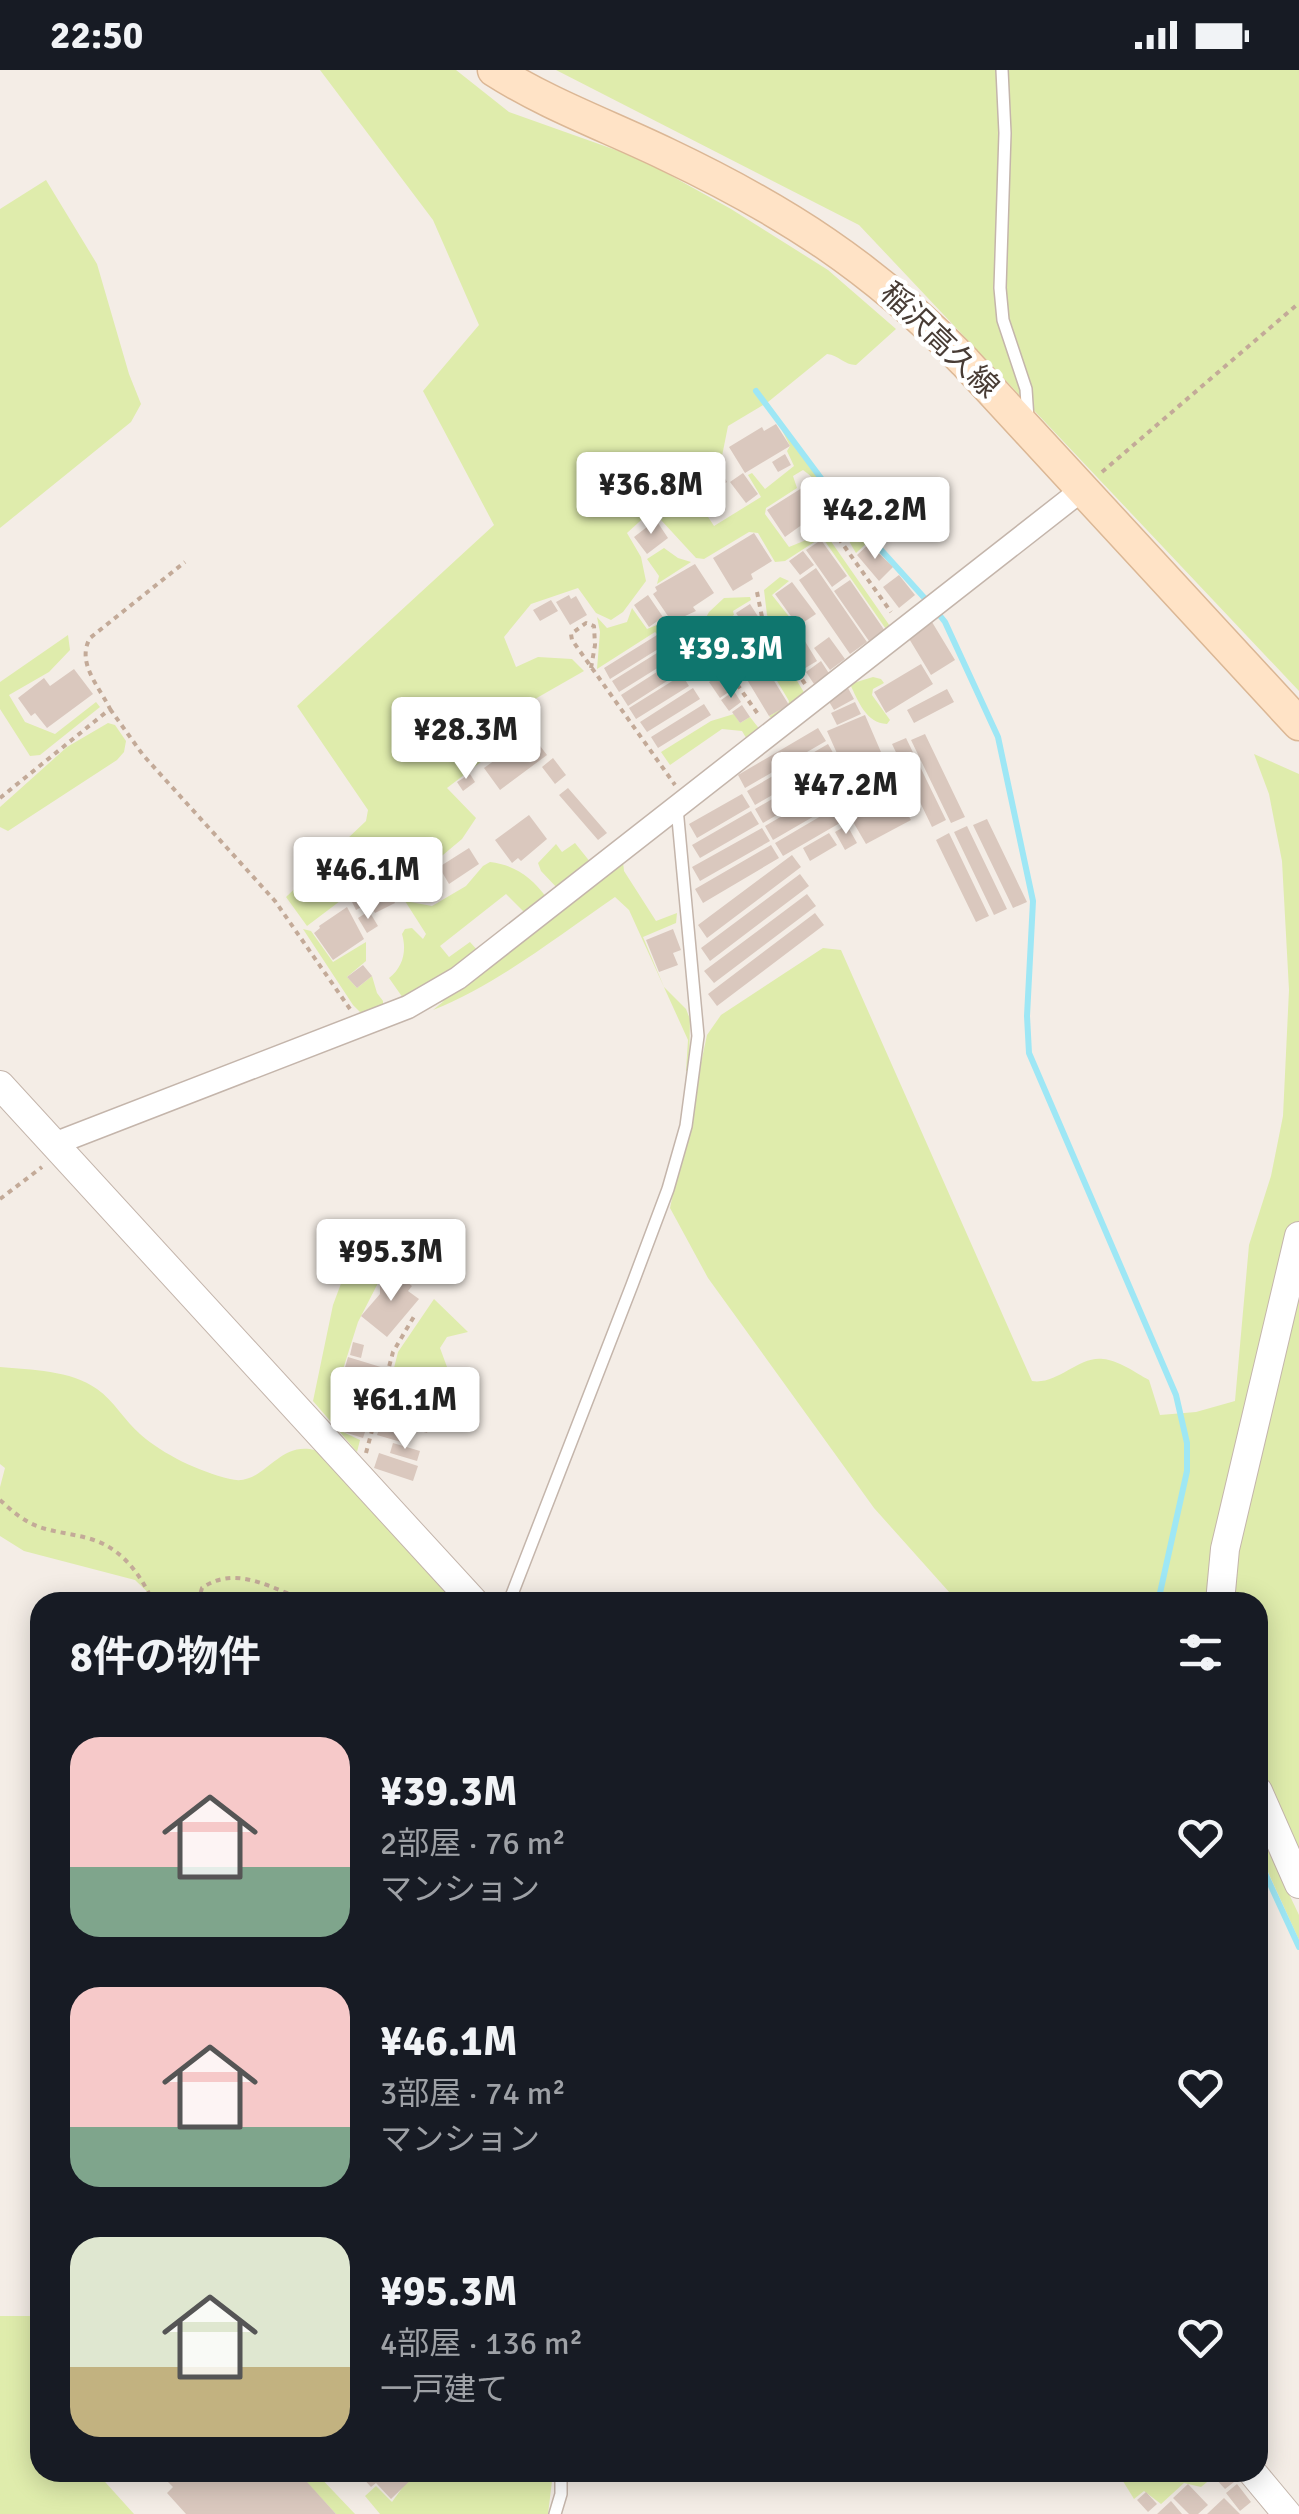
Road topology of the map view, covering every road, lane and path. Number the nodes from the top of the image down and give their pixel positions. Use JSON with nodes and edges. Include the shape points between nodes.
{"nodes":[{"id":1,"x":494,"y":70,"type":"edge"},
{"id":2,"x":1002,"y":70,"type":"edge"},
{"id":3,"x":1299,"y":302,"type":"edge"},
{"id":4,"x":1029,"y":429,"type":"junction"},
{"id":5,"x":1083,"y":489,"type":"junction"},
{"id":6,"x":827,"y":522,"type":"dead end"},
{"id":7,"x":185,"y":562,"type":"dead end"},
{"id":8,"x":757,"y":592,"type":"dead end"},
{"id":9,"x":697,"y":627,"type":"dead end"},
{"id":10,"x":904,"y":631,"type":"junction"},
{"id":11,"x":591,"y":668,"type":"junction"},
{"id":12,"x":816,"y":701,"type":"junction"},
{"id":13,"x":110,"y":709,"type":"junction"},
{"id":14,"x":1299,"y":724,"type":"edge"},
{"id":15,"x":772,"y":735,"type":"junction"},
{"id":16,"x":0,"y":798,"type":"edge"},
{"id":17,"x":682,"y":805,"type":"junction"},
{"id":18,"x":362,"y":1025,"type":"junction"},
{"id":19,"x":0,"y":1084,"type":"edge"},
{"id":20,"x":58,"y":1148,"type":"junction"},
{"id":21,"x":0,"y":1199,"type":"edge"},
{"id":22,"x":1299,"y":1236,"type":"edge"},
{"id":23,"x":416,"y":1313,"type":"dead end"},
{"id":24,"x":360,"y":1478,"type":"junction"},
{"id":25,"x":0,"y":1500,"type":"edge"},
{"id":26,"x":149,"y":1592,"type":"edge"},
{"id":27,"x":201,"y":1592,"type":"edge"},
{"id":28,"x":285,"y":1592,"type":"edge"},
{"id":29,"x":465,"y":1592,"type":"edge"},
{"id":30,"x":514,"y":1592,"type":"edge"},
{"id":31,"x":1221,"y":1592,"type":"edge"},
{"id":32,"x":1268,"y":1814,"type":"edge"},
{"id":33,"x":1299,"y":1884,"type":"edge"},
{"id":34,"x":561,"y":2482,"type":"edge"},
{"id":35,"x":1261,"y":2482,"type":"edge"},
{"id":36,"x":555,"y":2514,"type":"edge"},
{"id":37,"x":1288,"y":2514,"type":"edge"}],
"edges":[{"from":1,"to":4,"type":"main road","name":"稲沢高久線","via":[[754,199],[850,258],[919,314]]},
{"from":2,"to":4,"type":"lane","via":[[1000,288]]},
{"from":3,"to":5,"type":"path"},
{"from":4,"to":5,"type":"main road","name":"稲沢高久線"},
{"from":5,"to":10,"type":"street"},
{"from":5,"to":14,"type":"main road","name":"稲沢高久線"},
{"from":6,"to":10,"type":"path"},
{"from":7,"to":13,"type":"path","via":[[85,647],[89,672]]},
{"from":8,"to":12,"type":"path","via":[[762,617]]},
{"from":9,"to":15,"type":"path"},
{"from":10,"to":12,"type":"street"},
{"from":11,"to":11,"type":"path","via":[[571,634],[586,623],[596,633]]},
{"from":11,"to":17,"type":"path"},
{"from":12,"to":15,"type":"street"},
{"from":13,"to":16,"type":"path"},
{"from":13,"to":18,"type":"path","via":[[142,755],[274,901]]},
{"from":15,"to":17,"type":"street"},
{"from":17,"to":18,"type":"street","via":[[458,978]]},
{"from":17,"to":30,"type":"lane","via":[[698,1036],[686,1126]]},
{"from":18,"to":20,"type":"street"},
{"from":19,"to":20,"type":"street"},
{"from":20,"to":21,"type":"path"},
{"from":20,"to":24,"type":"street"},
{"from":22,"to":31,"type":"street","via":[[1225,1549]]},
{"from":23,"to":24,"type":"path","via":[[393,1352]]},
{"from":24,"to":29,"type":"street"},
{"from":25,"to":26,"type":"path","via":[[26,1522],[110,1548],[142,1576]]},
{"from":27,"to":28,"type":"path","via":[[218,1577],[244,1577]]},
{"from":32,"to":33,"type":"street"},
{"from":34,"to":36,"type":"lane"},
{"from":35,"to":37,"type":"street"}]}
